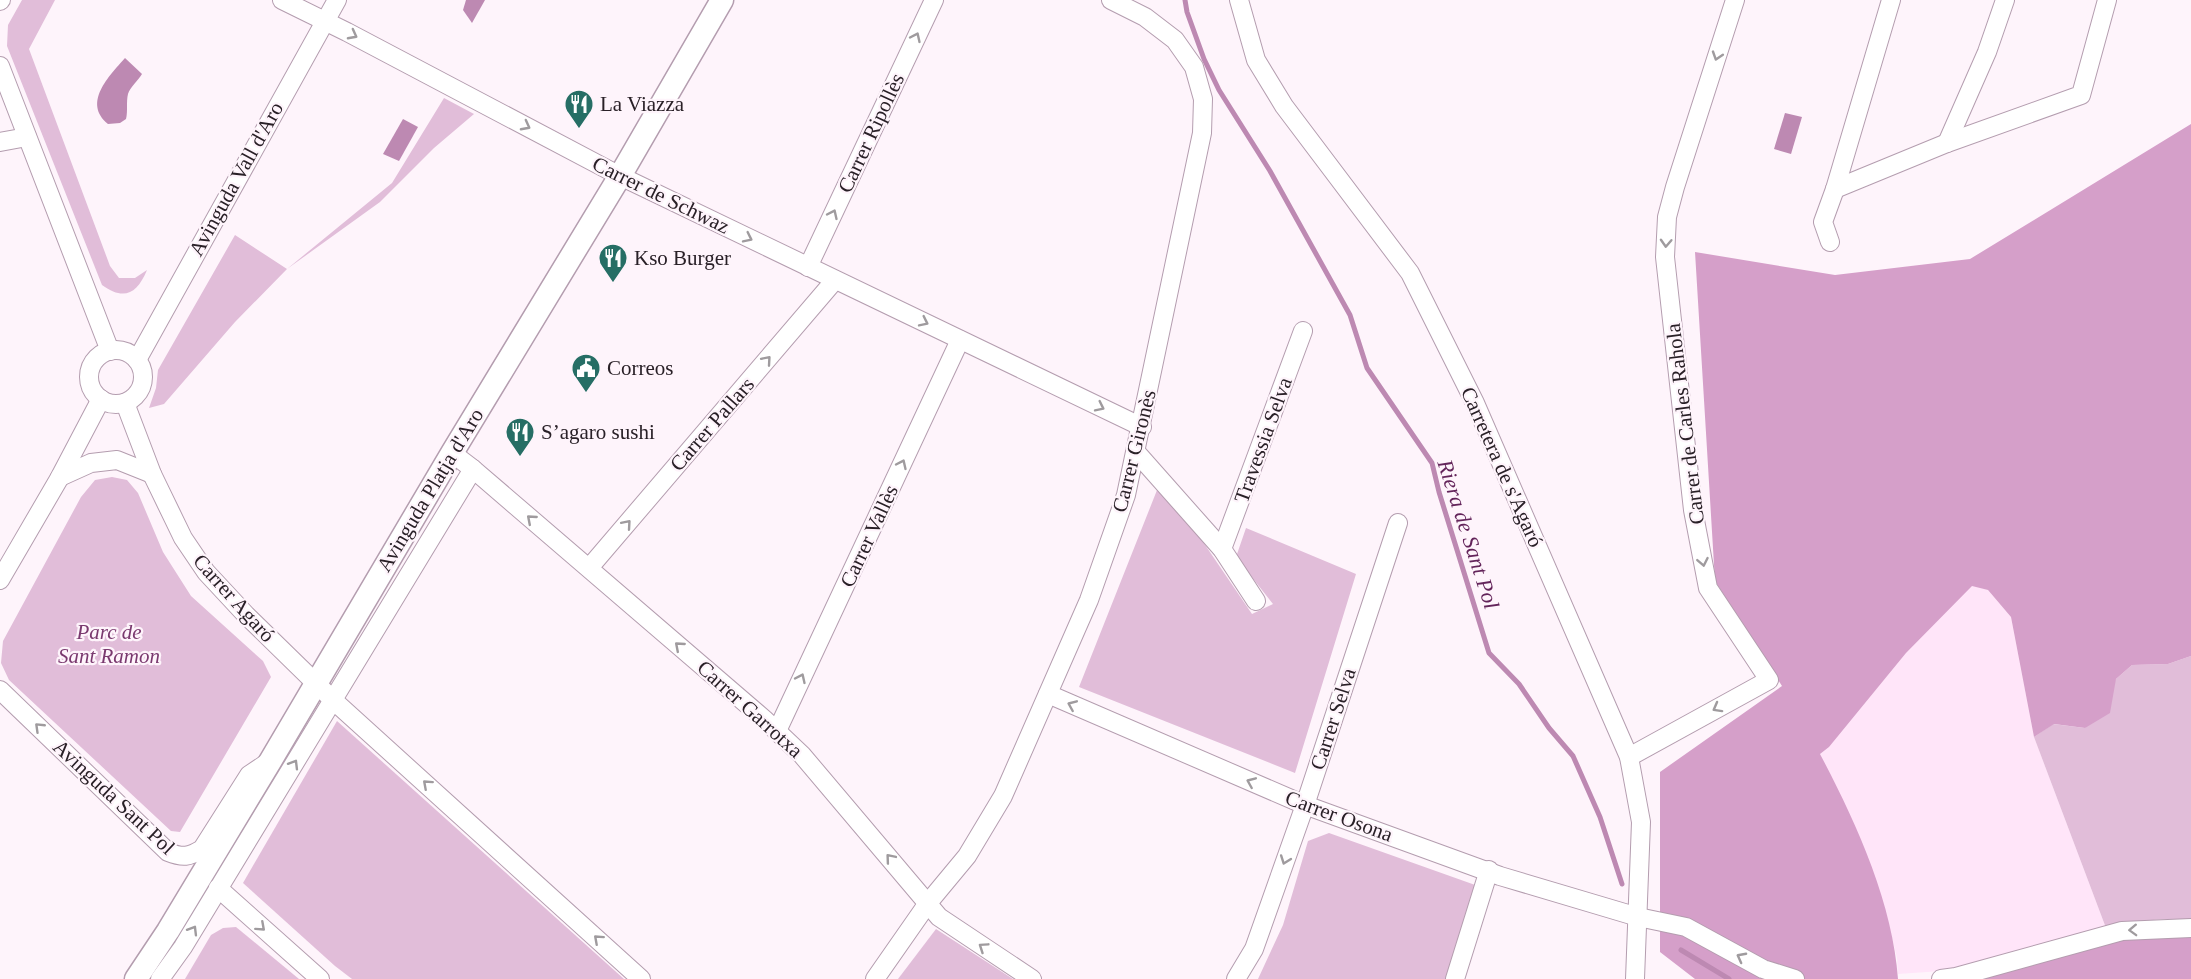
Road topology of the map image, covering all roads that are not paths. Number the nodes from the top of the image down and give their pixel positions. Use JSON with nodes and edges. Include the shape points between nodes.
{"nodes":[{"id":1,"x":282,"y":0,"type":"edge"},
{"id":2,"x":337,"y":0,"type":"edge"},
{"id":3,"x":722,"y":0,"type":"edge"},
{"id":4,"x":934,"y":0,"type":"edge"},
{"id":5,"x":1111,"y":0,"type":"edge"},
{"id":6,"x":1239,"y":0,"type":"edge"},
{"id":7,"x":1735,"y":0,"type":"edge"},
{"id":8,"x":1891,"y":0,"type":"edge"},
{"id":9,"x":2005,"y":0,"type":"edge"},
{"id":10,"x":2107,"y":0,"type":"edge"},
{"id":11,"x":325,"y":21,"type":"junction"},
{"id":12,"x":0,"y":66,"type":"edge"},
{"id":13,"x":27,"y":137,"type":"junction"},
{"id":14,"x":0,"y":142,"type":"edge"},
{"id":15,"x":1947,"y":143,"type":"junction"},
{"id":16,"x":620,"y":176,"type":"junction"},
{"id":17,"x":1836,"y":189,"type":"junction"},
{"id":18,"x":1830,"y":242,"type":"dead end"},
{"id":19,"x":808,"y":267,"type":"junction"},
{"id":20,"x":836,"y":280,"type":"junction"},
{"id":21,"x":1303,"y":331,"type":"dead end"},
{"id":22,"x":960,"y":340,"type":"junction"},
{"id":23,"x":110,"y":351,"type":"junction"},
{"id":24,"x":137,"y":360,"type":"junction"},
{"id":25,"x":101,"y":399,"type":"junction"},
{"id":26,"x":125,"y":403,"type":"junction"},
{"id":27,"x":1142,"y":427,"type":"junction"},
{"id":28,"x":1136,"y":452,"type":"junction"},
{"id":29,"x":452,"y":453,"type":"junction"},
{"id":30,"x":473,"y":469,"type":"junction"},
{"id":31,"x":152,"y":474,"type":"junction"},
{"id":32,"x":60,"y":477,"type":"junction"},
{"id":33,"x":1398,"y":523,"type":"dead end"},
{"id":34,"x":1222,"y":549,"type":"junction"},
{"id":35,"x":589,"y":568,"type":"junction"},
{"id":36,"x":0,"y":580,"type":"edge"},
{"id":37,"x":1256,"y":601,"type":"dead end"},
{"id":38,"x":316,"y":683,"type":"junction"},
{"id":39,"x":0,"y":690,"type":"edge"},
{"id":40,"x":1048,"y":694,"type":"junction"},
{"id":41,"x":333,"y":699,"type":"junction"},
{"id":42,"x":777,"y":731,"type":"junction"},
{"id":43,"x":1629,"y":757,"type":"junction"},
{"id":44,"x":271,"y":759,"type":"junction"},
{"id":45,"x":1305,"y":805,"type":"junction"},
{"id":46,"x":1489,"y":870,"type":"junction"},
{"id":47,"x":218,"y":888,"type":"junction"},
{"id":48,"x":928,"y":903,"type":"junction"},
{"id":49,"x":1638,"y":917,"type":"junction"},
{"id":50,"x":2191,"y":928,"type":"edge"},
{"id":51,"x":136,"y":979,"type":"edge"},
{"id":52,"x":160,"y":979,"type":"edge"},
{"id":53,"x":320,"y":979,"type":"edge"},
{"id":54,"x":641,"y":979,"type":"edge"},
{"id":55,"x":875,"y":979,"type":"edge"},
{"id":56,"x":1032,"y":979,"type":"edge"},
{"id":57,"x":1236,"y":979,"type":"edge"},
{"id":58,"x":1455,"y":979,"type":"edge"},
{"id":59,"x":1635,"y":979,"type":"edge"},
{"id":60,"x":1795,"y":979,"type":"edge"},
{"id":61,"x":1941,"y":979,"type":"edge"}],
"edges":[{"from":1,"to":11,"type":"street","name":"Carrer de Schwaz"},
{"from":2,"to":11,"type":"street","name":"Avinguda Vall d'Aro"},
{"from":3,"to":16,"type":"main road","name":"Avinguda Platja d'Aro"},
{"from":19,"to":4,"type":"street","name":"Carrer Ripollès","one_way":true},
{"from":5,"to":27,"type":"street","name":"Carrer Gironès","via":[[1145,17],[1175,40],[1194,67],[1203,99],[1202,134]]},
{"from":6,"to":43,"type":"street","name":"Carretera de s'Agaró","via":[[1256,60],[1284,106],[1410,273],[1475,403]]},
{"from":7,"to":43,"type":"street","name":"Carrer de Carles Rahola","one_way":true,"via":[[1675,186],[1667,217],[1665,257],[1694,510],[1708,588],[1769,680]]},
{"from":8,"to":17,"type":"street"},
{"from":9,"to":15,"type":"street"},
{"from":10,"to":15,"type":"street","via":[[2081,94]]},
{"from":11,"to":16,"type":"street","name":"Carrer de Schwaz","one_way":true},
{"from":11,"to":24,"type":"street","name":"Avinguda Vall d'Aro"},
{"from":12,"to":13,"type":"street"},
{"from":13,"to":14,"type":"street"},
{"from":13,"to":23,"type":"street"},
{"from":15,"to":17,"type":"street"},
{"from":16,"to":19,"type":"street","name":"Carrer de Schwaz","one_way":true},
{"from":16,"to":29,"type":"main road","name":"Avinguda Platja d'Aro"},
{"from":17,"to":18,"type":"street","via":[[1824,222]]},
{"from":19,"to":20,"type":"street","name":"Carrer de Schwaz"},
{"from":20,"to":22,"type":"street","name":"Carrer de Schwaz","one_way":true},
{"from":35,"to":20,"type":"street","name":"Carrer Pallars","one_way":true},
{"from":21,"to":34,"type":"street","name":"Travessia Selva"},
{"from":22,"to":27,"type":"street","name":"Carrer de Schwaz","one_way":true},
{"from":42,"to":22,"type":"street","name":"Carrer Vallès","one_way":true},
{"from":23,"to":24,"type":"street","via":[[121,351]]},
{"from":23,"to":25,"type":"street","via":[[102,354],[90,371],[91,387]]},
{"from":24,"to":26,"type":"street","via":[[142,369],[141,387]]},
{"from":25,"to":26,"type":"street"},
{"from":25,"to":32,"type":"street"},
{"from":26,"to":31,"type":"street","name":"Carrer Agaró"},
{"from":27,"to":28,"type":"street","name":"Carrer Gironès"},
{"from":28,"to":34,"type":"street"},
{"from":28,"to":40,"type":"street","name":"Carrer Gironès","via":[[1126,495],[1089,600]]},
{"from":29,"to":30,"type":"street","name":"Carrer Garrotxa"},
{"from":29,"to":38,"type":"main road","name":"Avinguda Platja d'Aro"},
{"from":35,"to":30,"type":"street","name":"Carrer Garrotxa","one_way":true},
{"from":30,"to":41,"type":"street"},
{"from":31,"to":32,"type":"street","via":[[117,460],[91,463]]},
{"from":31,"to":38,"type":"street","name":"Carrer Agaró","via":[[183,538],[206,572]]},
{"from":32,"to":36,"type":"street"},
{"from":33,"to":45,"type":"street","name":"Carrer Selva"},
{"from":34,"to":37,"type":"street"},
{"from":42,"to":35,"type":"street","name":"Carrer Garrotxa","one_way":true},
{"from":38,"to":41,"type":"street","name":"Carrer Agaró"},
{"from":38,"to":44,"type":"main road","name":"Avinguda Platja d'Aro"},
{"from":44,"to":39,"type":"street","name":"Avinguda Sant Pol","one_way":true,"via":[[249,775],[202,849],[190,857],[180,857],[168,852]]},
{"from":45,"to":40,"type":"street","name":"Carrer Osona","one_way":true},
{"from":40,"to":48,"type":"street","name":"Carrer Gironès","via":[[1003,796],[967,856]]},
{"from":47,"to":41,"type":"street","one_way":true},
{"from":54,"to":41,"type":"street","name":"Carrer Agaró","one_way":true},
{"from":48,"to":42,"type":"street","name":"Carrer Garrotxa","one_way":true},
{"from":43,"to":49,"type":"street","name":"Carretera de s'Agaró","via":[[1641,822]]},
{"from":44,"to":51,"type":"main road","name":"Avinguda Platja d'Aro"},
{"from":45,"to":46,"type":"street","name":"Carrer Osona"},
{"from":45,"to":57,"type":"street","name":"Carrer Selva","one_way":true,"via":[[1254,949]]},
{"from":46,"to":49,"type":"street","name":"Carrer Osona"},
{"from":46,"to":58,"type":"street"},
{"from":52,"to":47,"type":"street","one_way":true},
{"from":47,"to":53,"type":"street","one_way":true},
{"from":48,"to":55,"type":"street","name":"Carrer Gironès"},
{"from":56,"to":48,"type":"street","name":"Carrer Garrotxa","one_way":true,"via":[[939,917]]},
{"from":49,"to":59,"type":"street","name":"Carretera de s'Agaró"},
{"from":60,"to":49,"type":"street","name":"Carrer Osona","one_way":true,"via":[[1762,969],[1686,927]]},
{"from":50,"to":61,"type":"street","one_way":true,"via":[[2122,931]]}]}
